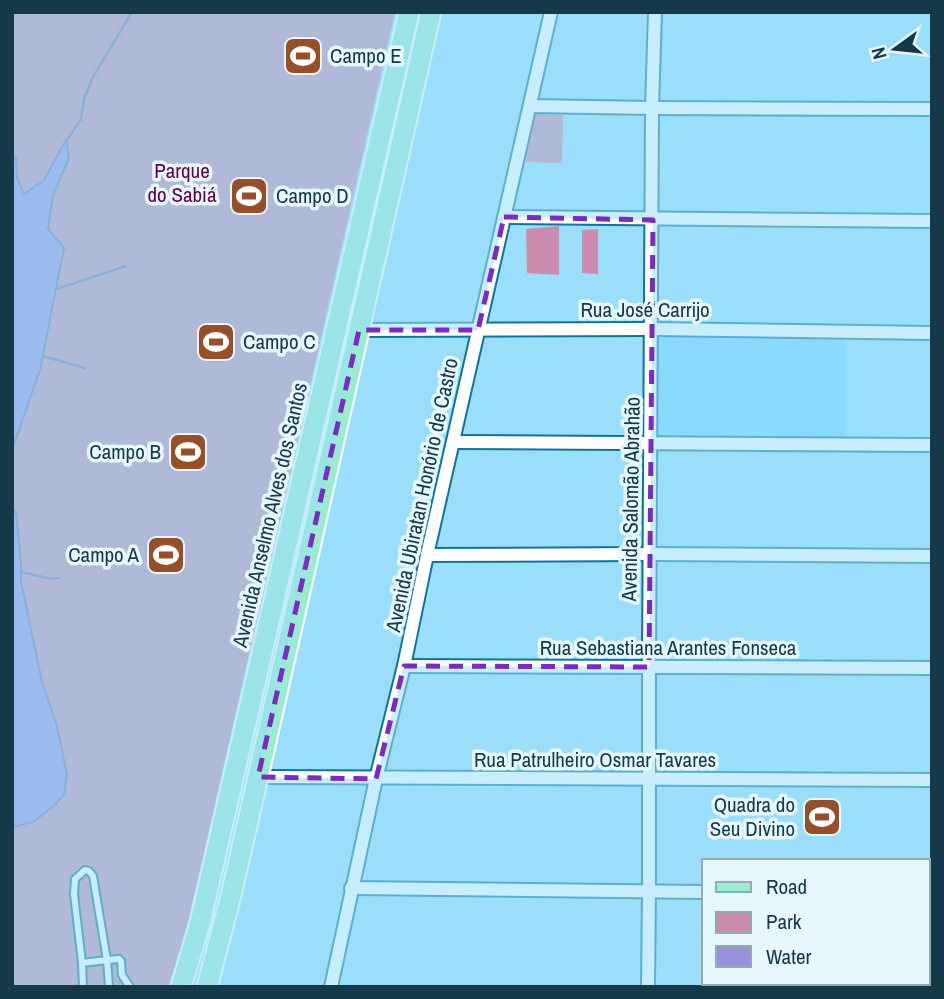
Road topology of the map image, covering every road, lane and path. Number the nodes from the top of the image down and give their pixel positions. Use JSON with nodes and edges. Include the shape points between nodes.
{"nodes":[{"id":1,"x":409,"y":12,"type":"edge"},
{"id":2,"x":431,"y":12,"type":"edge"},
{"id":3,"x":551,"y":12,"type":"edge"},
{"id":4,"x":655,"y":12,"type":"edge"},
{"id":5,"x":530,"y":106,"type":"junction"},
{"id":6,"x":652,"y":108,"type":"junction"},
{"id":7,"x":932,"y":109,"type":"edge"},
{"id":8,"x":380,"y":141,"type":"junction"},
{"id":9,"x":400,"y":150,"type":"junction"},
{"id":10,"x":371,"y":176,"type":"junction"},
{"id":11,"x":393,"y":182,"type":"junction"},
{"id":12,"x":504,"y":217,"type":"junction"},
{"id":13,"x":653,"y":219,"type":"junction"},
{"id":14,"x":932,"y":221,"type":"edge"},
{"id":15,"x":651,"y":329,"type":"junction"},
{"id":16,"x":359,"y":330,"type":"junction"},
{"id":17,"x":478,"y":330,"type":"junction"},
{"id":18,"x":932,"y":333,"type":"edge"},
{"id":19,"x":453,"y":442,"type":"junction"},
{"id":20,"x":651,"y":443,"type":"junction"},
{"id":21,"x":932,"y":445,"type":"edge"},
{"id":22,"x":649,"y":554,"type":"junction"},
{"id":23,"x":427,"y":555,"type":"junction"},
{"id":24,"x":932,"y":556,"type":"edge"},
{"id":25,"x":404,"y":666,"type":"junction"},
{"id":26,"x":649,"y":667,"type":"junction"},
{"id":27,"x":932,"y":668,"type":"edge"},
{"id":28,"x":258,"y":777,"type":"junction"},
{"id":29,"x":376,"y":779,"type":"junction"},
{"id":30,"x":648,"y":780,"type":"junction"},
{"id":31,"x":932,"y":780,"type":"edge"},
{"id":32,"x":351,"y":888,"type":"junction"},
{"id":33,"x":649,"y":892,"type":"junction"},
{"id":34,"x":702,"y":892,"type":"edge"},
{"id":35,"x":107,"y":960,"type":"junction"},
{"id":36,"x":82,"y":964,"type":"junction"},
{"id":37,"x":83,"y":987,"type":"edge"},
{"id":38,"x":109,"y":987,"type":"edge"},
{"id":39,"x":130,"y":987,"type":"edge"},
{"id":40,"x":181,"y":987,"type":"edge"},
{"id":41,"x":206,"y":987,"type":"edge"},
{"id":42,"x":331,"y":987,"type":"edge"},
{"id":43,"x":648,"y":987,"type":"edge"}],
"edges":[{"from":1,"to":8,"type":"main road","name":"Avenida Anselmo Alves dos Santos"},
{"from":2,"to":9,"type":"main road"},
{"from":3,"to":5,"type":"street","name":"Avenida Ubiratan Honório de Castro"},
{"from":4,"to":6,"type":"street","name":"Avenida Salomão Abrahão"},
{"from":5,"to":6,"type":"street"},
{"from":5,"to":12,"type":"street","name":"Avenida Ubiratan Honório de Castro"},
{"from":6,"to":7,"type":"street"},
{"from":6,"to":13,"type":"street","name":"Avenida Salomão Abrahão"},
{"from":8,"to":9,"type":"main road","via":[[388,149]]},
{"from":8,"to":10,"type":"main road","name":"Avenida Anselmo Alves dos Santos"},
{"from":9,"to":11,"type":"main road"},
{"from":10,"to":11,"type":"main road"},
{"from":10,"to":40,"type":"main road","name":"Avenida Anselmo Alves dos Santos","via":[[200,923]]},
{"from":11,"to":16,"type":"main road"},
{"from":12,"to":13,"type":"street"},
{"from":12,"to":17,"type":"street","name":"Avenida Ubiratan Honório de Castro"},
{"from":13,"to":14,"type":"street"},
{"from":13,"to":15,"type":"street","name":"Avenida Salomão Abrahão"},
{"from":15,"to":17,"type":"street","name":"Rua José Carrijo"},
{"from":15,"to":18,"type":"street","name":"Rua José Carrijo"},
{"from":15,"to":20,"type":"street","name":"Avenida Salomão Abrahão"},
{"from":16,"to":17,"type":"street","name":"Rua José Carrijo"},
{"from":16,"to":28,"type":"main road"},
{"from":17,"to":19,"type":"street","name":"Avenida Ubiratan Honório de Castro"},
{"from":19,"to":20,"type":"street"},
{"from":19,"to":23,"type":"street","name":"Avenida Ubiratan Honório de Castro"},
{"from":20,"to":21,"type":"street"},
{"from":20,"to":22,"type":"street","name":"Avenida Salomão Abrahão"},
{"from":22,"to":23,"type":"street"},
{"from":22,"to":24,"type":"street"},
{"from":22,"to":26,"type":"street","name":"Avenida Salomão Abrahão"},
{"from":23,"to":25,"type":"street","name":"Avenida Ubiratan Honório de Castro"},
{"from":25,"to":26,"type":"street","name":"Rua Sebastiana Arantes Fonseca"},
{"from":25,"to":29,"type":"street","name":"Avenida Ubiratan Honório de Castro"},
{"from":26,"to":27,"type":"street","name":"Rua Sebastiana Arantes Fonseca"},
{"from":26,"to":30,"type":"street","name":"Avenida Salomão Abrahão"},
{"from":28,"to":29,"type":"street","name":"Rua Patrulheiro Osmar Tavares"},
{"from":28,"to":41,"type":"main road"},
{"from":29,"to":30,"type":"street","name":"Rua Patrulheiro Osmar Tavares"},
{"from":29,"to":32,"type":"street","name":"Avenida Ubiratan Honório de Castro"},
{"from":30,"to":31,"type":"street","name":"Rua Patrulheiro Osmar Tavares"},
{"from":30,"to":33,"type":"street","name":"Avenida Salomão Abrahão"},
{"from":32,"to":33,"type":"street"},
{"from":32,"to":42,"type":"street","name":"Avenida Ubiratan Honório de Castro"},
{"from":33,"to":34,"type":"street"},
{"from":33,"to":43,"type":"street","name":"Avenida Salomão Abrahão"},
{"from":35,"to":36,"type":"lane"},
{"from":35,"to":36,"type":"lane","via":[[93,876],[85,870],[75,879],[74,894]]},
{"from":35,"to":38,"type":"lane"},
{"from":35,"to":39,"type":"lane","via":[[121,961],[122,975]]},
{"from":36,"to":37,"type":"lane"}]}
